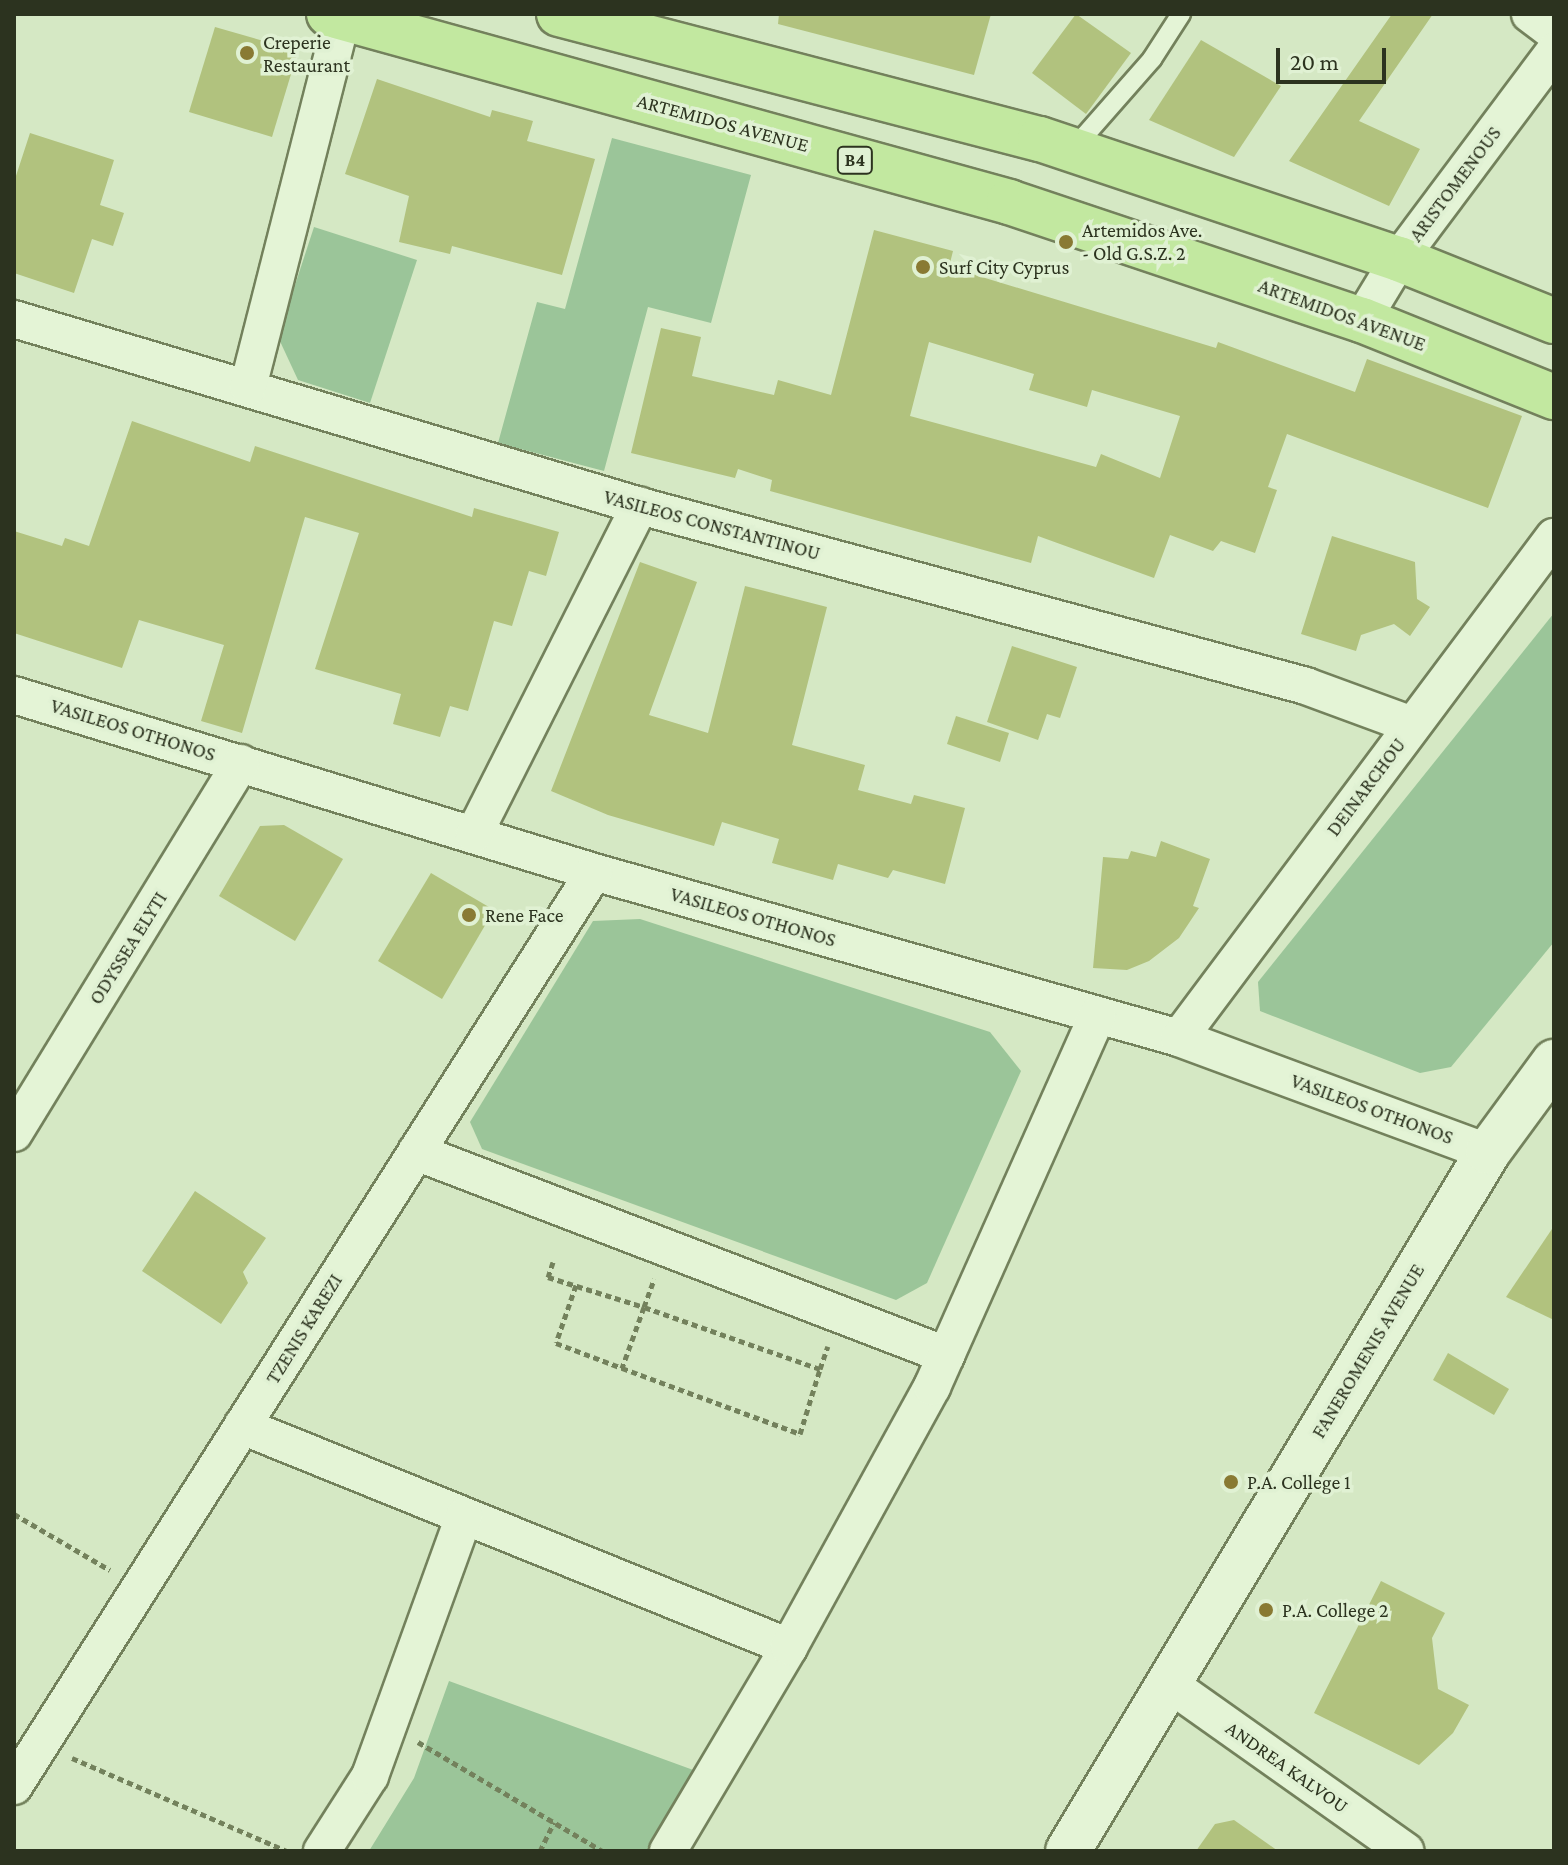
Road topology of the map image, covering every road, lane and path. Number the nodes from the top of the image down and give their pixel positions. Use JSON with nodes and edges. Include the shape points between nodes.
{"nodes":[{"id":1,"x":559,"y":14,"type":"edge"},
{"id":2,"x":1181,"y":14,"type":"edge"},
{"id":3,"x":1530,"y":14,"type":"edge"},
{"id":4,"x":338,"y":15,"type":"edge"},
{"id":5,"x":1554,"y":32,"type":"edge"},
{"id":6,"x":1554,"y":52,"type":"edge"},
{"id":7,"x":1073,"y":149,"type":"junction"},
{"id":8,"x":1399,"y":259,"type":"junction"},
{"id":9,"x":14,"y":319,"type":"edge"},
{"id":10,"x":1362,"y":320,"type":"junction"},
{"id":11,"x":1554,"y":321,"type":"edge"},
{"id":12,"x":248,"y":387,"type":"junction"},
{"id":13,"x":1554,"y":397,"type":"edge"},
{"id":14,"x":640,"y":506,"type":"junction"},
{"id":15,"x":1554,"y":537,"type":"edge"},
{"id":16,"x":14,"y":695,"type":"edge"},
{"id":17,"x":1412,"y":725,"type":"junction"},
{"id":18,"x":241,"y":763,"type":"junction"},
{"id":19,"x":474,"y":834,"type":"junction"},
{"id":20,"x":594,"y":872,"type":"junction"},
{"id":21,"x":1098,"y":1015,"type":"junction"},
{"id":22,"x":1179,"y":1038,"type":"junction"},
{"id":23,"x":1554,"y":1062,"type":"edge"},
{"id":24,"x":14,"y":1133,"type":"edge"},
{"id":25,"x":416,"y":1152,"type":"junction"},
{"id":26,"x":1488,"y":1152,"type":"junction"},
{"id":27,"x":553,"y":1262,"type":"dead end"},
{"id":28,"x":657,"y":1270,"type":"dead end"},
{"id":29,"x":576,"y":1285,"type":"junction"},
{"id":30,"x":644,"y":1307,"type":"junction"},
{"id":31,"x":833,"y":1330,"type":"dead end"},
{"id":32,"x":946,"y":1355,"type":"junction"},
{"id":33,"x":622,"y":1368,"type":"junction"},
{"id":34,"x":820,"y":1369,"type":"junction"},
{"id":35,"x":242,"y":1426,"type":"junction"},
{"id":36,"x":14,"y":1514,"type":"edge"},
{"id":37,"x":464,"y":1516,"type":"junction"},
{"id":38,"x":140,"y":1588,"type":"junction"},
{"id":39,"x":789,"y":1647,"type":"junction"},
{"id":40,"x":1168,"y":1683,"type":"junction"},
{"id":41,"x":389,"y":1726,"type":"junction"},
{"id":42,"x":40,"y":1744,"type":"junction"},
{"id":43,"x":14,"y":1786,"type":"edge"},
{"id":44,"x":554,"y":1822,"type":"junction"},
{"id":45,"x":288,"y":1851,"type":"edge"},
{"id":46,"x":322,"y":1851,"type":"edge"},
{"id":47,"x":540,"y":1851,"type":"edge"},
{"id":48,"x":602,"y":1851,"type":"edge"},
{"id":49,"x":668,"y":1851,"type":"edge"},
{"id":50,"x":1068,"y":1851,"type":"edge"},
{"id":51,"x":1405,"y":1851,"type":"edge"}],
"edges":[{"from":1,"to":7,"type":"main road"},
{"from":2,"to":7,"type":"lane","via":[[1152,59]]},
{"from":3,"to":5,"type":"street"},
{"from":4,"to":10,"type":"main road","name":"ARTEMIDOS AVENUE","number":"B4","via":[[1009,202]]},
{"from":4,"to":12,"type":"street","name":"ARTEMIDOS AVENUE"},
{"from":6,"to":8,"type":"street","name":"ARISTOMENOUS"},
{"from":7,"to":8,"type":"main road"},
{"from":8,"to":10,"type":"street","name":"ARISTOMENOUS"},
{"from":8,"to":11,"type":"main road"},
{"from":9,"to":12,"type":"street","name":"VASILEOS CONSTANTINOU"},
{"from":10,"to":13,"type":"main road","name":"ARTEMIDOS AVENUE","number":"B4"},
{"from":12,"to":14,"type":"street","name":"VASILEOS CONSTANTINOU"},
{"from":14,"to":17,"type":"street","name":"VASILEOS CONSTANTINOU","via":[[1306,686]]},
{"from":14,"to":19,"type":"street"},
{"from":15,"to":17,"type":"street","name":"DEINARCHOU"},
{"from":16,"to":18,"type":"street","name":"VASILEOS OTHONOS"},
{"from":17,"to":22,"type":"street","name":"DEINARCHOU"},
{"from":18,"to":19,"type":"street","name":"VASILEOS OTHONOS"},
{"from":18,"to":24,"type":"street","name":"ODYSSEA ELYTI"},
{"from":19,"to":20,"type":"street","name":"VASILEOS OTHONOS"},
{"from":20,"to":21,"type":"street","name":"VASILEOS OTHONOS"},
{"from":20,"to":25,"type":"street","name":"TZENIS KAREZI"},
{"from":21,"to":22,"type":"street","name":"VASILEOS OTHONOS"},
{"from":21,"to":32,"type":"street"},
{"from":22,"to":26,"type":"street","name":"VASILEOS OTHONOS"},
{"from":23,"to":26,"type":"main road","name":"FANEROMENIS AVENUE"},
{"from":25,"to":32,"type":"street"},
{"from":25,"to":35,"type":"street","name":"TZENIS KAREZI"},
{"from":26,"to":40,"type":"main road","name":"FANEROMENIS AVENUE"},
{"from":27,"to":29,"type":"path","via":[[548,1277]]},
{"from":28,"to":30,"type":"path"},
{"from":29,"to":30,"type":"path"},
{"from":29,"to":33,"type":"path","via":[[556,1343]]},
{"from":30,"to":33,"type":"path"},
{"from":30,"to":34,"type":"path"},
{"from":31,"to":34,"type":"path"},
{"from":32,"to":39,"type":"street"},
{"from":33,"to":34,"type":"path","via":[[800,1434]]},
{"from":35,"to":37,"type":"street"},
{"from":35,"to":38,"type":"street","name":"TZENIS KAREZI"},
{"from":36,"to":38,"type":"path"},
{"from":37,"to":39,"type":"street"},
{"from":37,"to":41,"type":"street"},
{"from":38,"to":42,"type":"street","name":"TZENIS KAREZI"},
{"from":39,"to":49,"type":"street"},
{"from":40,"to":50,"type":"main road","name":"FANEROMENIS AVENUE"},
{"from":40,"to":51,"type":"street","name":"ANDREA KALVOU"},
{"from":41,"to":44,"type":"path"},
{"from":41,"to":46,"type":"street","via":[[370,1776]]},
{"from":42,"to":43,"type":"street","name":"TZENIS KAREZI"},
{"from":42,"to":45,"type":"path"},
{"from":44,"to":47,"type":"path"},
{"from":44,"to":48,"type":"path"}]}
